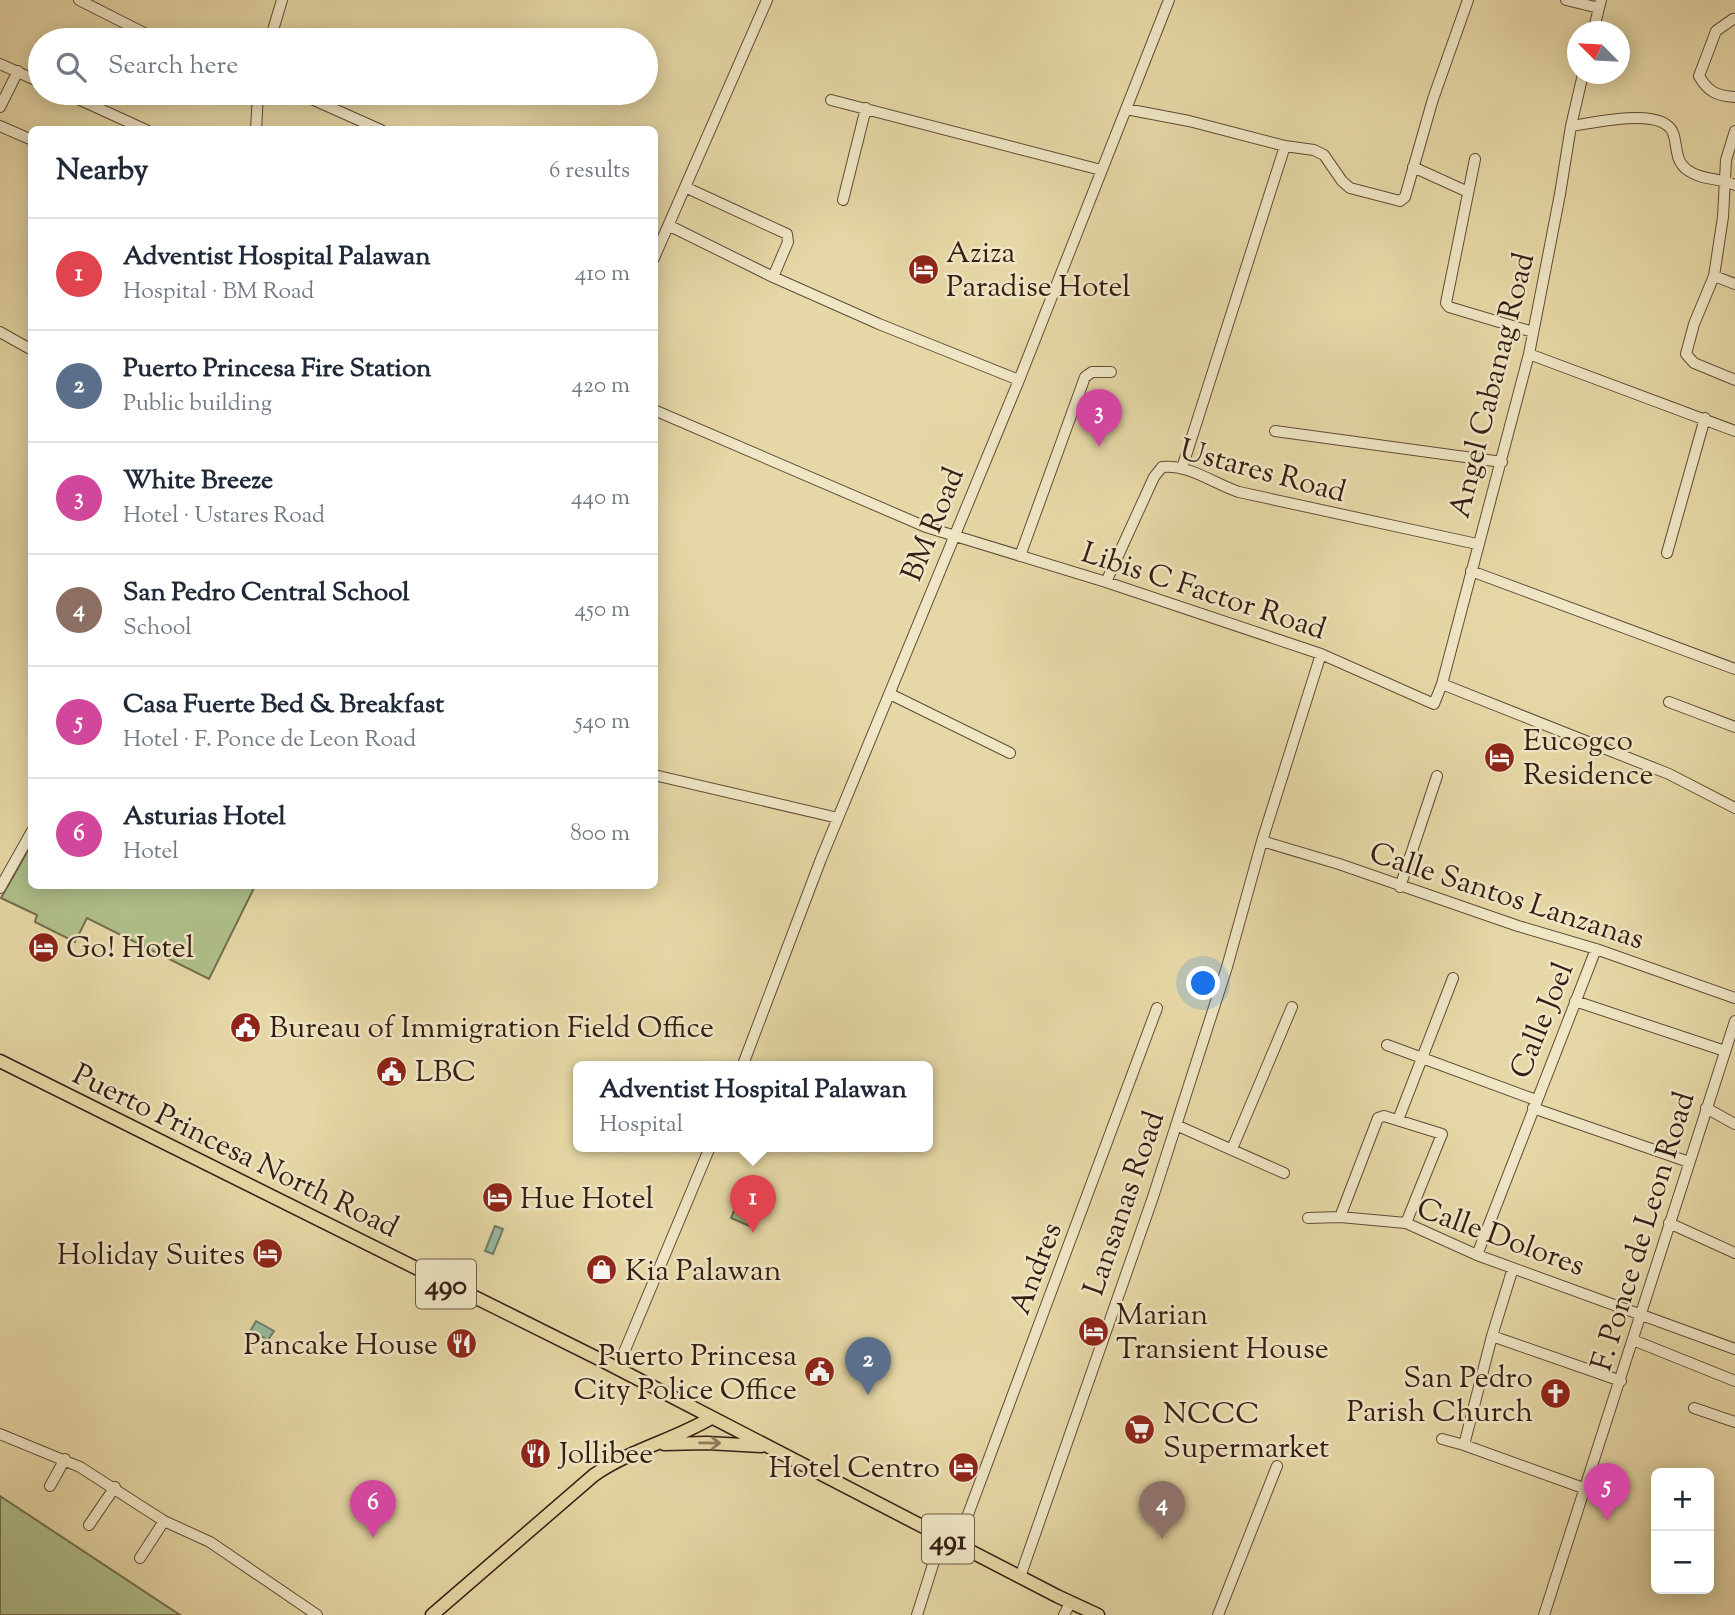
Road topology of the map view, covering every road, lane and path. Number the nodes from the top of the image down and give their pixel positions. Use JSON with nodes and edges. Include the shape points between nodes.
{"nodes":[{"id":1,"x":79,"y":0,"type":"edge"},
{"id":2,"x":282,"y":0,"type":"edge"},
{"id":3,"x":767,"y":0,"type":"edge"},
{"id":4,"x":1169,"y":0,"type":"edge"},
{"id":5,"x":1468,"y":0,"type":"edge"},
{"id":6,"x":1566,"y":0,"type":"edge"},
{"id":7,"x":93,"y":3,"type":"edge"},
{"id":8,"x":1600,"y":4,"type":"edge"},
{"id":9,"x":1735,"y":19,"type":"edge"},
{"id":10,"x":1596,"y":21,"type":"edge"},
{"id":11,"x":137,"y":28,"type":"edge"},
{"id":12,"x":274,"y":28,"type":"edge"},
{"id":13,"x":0,"y":64,"type":"edge"},
{"id":14,"x":18,"y":71,"type":"junction"},
{"id":15,"x":28,"y":76,"type":"edge"},
{"id":16,"x":1581,"y":84,"type":"edge"},
{"id":17,"x":1735,"y":97,"type":"edge"},
{"id":18,"x":831,"y":100,"type":"dead end"},
{"id":19,"x":91,"y":105,"type":"edge"},
{"id":20,"x":257,"y":105,"type":"edge"},
{"id":21,"x":325,"y":105,"type":"edge"},
{"id":22,"x":0,"y":107,"type":"edge"},
{"id":23,"x":866,"y":108,"type":"junction"},
{"id":24,"x":1126,"y":109,"type":"junction"},
{"id":25,"x":0,"y":126,"type":"edge"},
{"id":26,"x":137,"y":126,"type":"edge"},
{"id":27,"x":256,"y":126,"type":"edge"},
{"id":28,"x":372,"y":126,"type":"edge"},
{"id":29,"x":1571,"y":126,"type":"junction"},
{"id":30,"x":1735,"y":131,"type":"edge"},
{"id":31,"x":28,"y":138,"type":"edge"},
{"id":32,"x":1285,"y":146,"type":"junction"},
{"id":33,"x":1475,"y":159,"type":"dead end"},
{"id":34,"x":1413,"y":167,"type":"junction"},
{"id":35,"x":1101,"y":170,"type":"junction"},
{"id":36,"x":1725,"y":180,"type":"junction"},
{"id":37,"x":1735,"y":185,"type":"edge"},
{"id":38,"x":687,"y":188,"type":"junction"},
{"id":39,"x":1468,"y":192,"type":"junction"},
{"id":40,"x":843,"y":200,"type":"dead end"},
{"id":41,"x":670,"y":226,"type":"junction"},
{"id":42,"x":658,"y":250,"type":"edge"},
{"id":43,"x":1714,"y":276,"type":"junction"},
{"id":44,"x":773,"y":277,"type":"junction"},
{"id":45,"x":1735,"y":284,"type":"edge"},
{"id":46,"x":0,"y":332,"type":"edge"},
{"id":47,"x":1533,"y":332,"type":"junction"},
{"id":48,"x":28,"y":348,"type":"edge"},
{"id":49,"x":1529,"y":354,"type":"junction"},
{"id":50,"x":1111,"y":372,"type":"dead end"},
{"id":51,"x":1019,"y":380,"type":"junction"},
{"id":52,"x":1735,"y":380,"type":"edge"},
{"id":53,"x":658,"y":412,"type":"edge"},
{"id":54,"x":1705,"y":418,"type":"junction"},
{"id":55,"x":1275,"y":431,"type":"dead end"},
{"id":56,"x":1735,"y":431,"type":"edge"},
{"id":57,"x":1502,"y":462,"type":"junction"},
{"id":58,"x":1181,"y":468,"type":"junction"},
{"id":59,"x":954,"y":535,"type":"junction"},
{"id":60,"x":1477,"y":544,"type":"junction"},
{"id":61,"x":1667,"y":554,"type":"dead end"},
{"id":62,"x":1020,"y":556,"type":"junction"},
{"id":63,"x":1471,"y":572,"type":"junction"},
{"id":64,"x":1106,"y":582,"type":"junction"},
{"id":65,"x":1321,"y":654,"type":"junction"},
{"id":66,"x":1735,"y":670,"type":"edge"},
{"id":67,"x":1442,"y":684,"type":"junction"},
{"id":68,"x":890,"y":694,"type":"junction"},
{"id":69,"x":1669,"y":702,"type":"dead end"},
{"id":70,"x":1434,"y":704,"type":"joint"},
{"id":71,"x":1735,"y":727,"type":"edge"},
{"id":72,"x":1010,"y":753,"type":"dead end"},
{"id":73,"x":658,"y":776,"type":"edge"},
{"id":74,"x":1437,"y":776,"type":"dead end"},
{"id":75,"x":1735,"y":808,"type":"edge"},
{"id":76,"x":838,"y":818,"type":"junction"},
{"id":77,"x":28,"y":838,"type":"edge"},
{"id":78,"x":1262,"y":841,"type":"junction"},
{"id":79,"x":1401,"y":887,"type":"junction"},
{"id":80,"x":0,"y":888,"type":"edge"},
{"id":81,"x":1596,"y":949,"type":"junction"},
{"id":82,"x":1453,"y":978,"type":"dead end"},
{"id":83,"x":1735,"y":998,"type":"edge"},
{"id":84,"x":1575,"y":1001,"type":"junction"},
{"id":85,"x":1292,"y":1007,"type":"dead end"},
{"id":86,"x":1157,"y":1008,"type":"dead end"},
{"id":87,"x":1735,"y":1021,"type":"edge"},
{"id":88,"x":1387,"y":1045,"type":"dead end"},
{"id":89,"x":1725,"y":1051,"type":"junction"},
{"id":90,"x":1422,"y":1057,"type":"junction"},
{"id":91,"x":0,"y":1061,"type":"edge"},
{"id":92,"x":744,"y":1061,"type":"edge"},
{"id":93,"x":1534,"y":1104,"type":"junction"},
{"id":94,"x":1706,"y":1108,"type":"junction"},
{"id":95,"x":1398,"y":1120,"type":"junction"},
{"id":96,"x":1735,"y":1124,"type":"edge"},
{"id":97,"x":1175,"y":1125,"type":"junction"},
{"id":98,"x":1232,"y":1149,"type":"junction"},
{"id":99,"x":708,"y":1152,"type":"edge"},
{"id":100,"x":1689,"y":1162,"type":"junction"},
{"id":101,"x":1284,"y":1173,"type":"dead end"},
{"id":102,"x":1340,"y":1217,"type":"junction"},
{"id":103,"x":1308,"y":1218,"type":"dead end"},
{"id":104,"x":1406,"y":1223,"type":"junction"},
{"id":105,"x":1669,"y":1223,"type":"junction"},
{"id":106,"x":1735,"y":1253,"type":"edge"},
{"id":107,"x":1476,"y":1255,"type":"junction"},
{"id":108,"x":1513,"y":1268,"type":"junction"},
{"id":109,"x":1641,"y":1313,"type":"junction"},
{"id":110,"x":1492,"y":1336,"type":"junction"},
{"id":111,"x":1633,"y":1340,"type":"junction"},
{"id":112,"x":1735,"y":1349,"type":"edge"},
{"id":113,"x":617,"y":1369,"type":"junction"},
{"id":114,"x":1620,"y":1381,"type":"junction"},
{"id":115,"x":1735,"y":1381,"type":"edge"},
{"id":116,"x":1694,"y":1408,"type":"dead end"},
{"id":117,"x":711,"y":1418,"type":"junction"},
{"id":118,"x":1735,"y":1422,"type":"edge"},
{"id":119,"x":0,"y":1434,"type":"edge"},
{"id":120,"x":1442,"y":1439,"type":"dead end"},
{"id":121,"x":654,"y":1444,"type":"junction"},
{"id":122,"x":1464,"y":1445,"type":"junction"},
{"id":123,"x":765,"y":1446,"type":"junction"},
{"id":124,"x":65,"y":1459,"type":"junction"},
{"id":125,"x":1277,"y":1466,"type":"dead end"},
{"id":126,"x":50,"y":1486,"type":"dead end"},
{"id":127,"x":115,"y":1487,"type":"junction"},
{"id":128,"x":1586,"y":1489,"type":"junction"},
{"id":129,"x":164,"y":1521,"type":"junction"},
{"id":130,"x":89,"y":1525,"type":"dead end"},
{"id":131,"x":942,"y":1536,"type":"junction"},
{"id":132,"x":957,"y":1544,"type":"junction"},
{"id":133,"x":140,"y":1558,"type":"dead end"},
{"id":134,"x":1020,"y":1577,"type":"junction"},
{"id":135,"x":1067,"y":1609,"type":"edge"},
{"id":136,"x":317,"y":1615,"type":"edge"},
{"id":137,"x":432,"y":1615,"type":"edge"},
{"id":138,"x":917,"y":1615,"type":"edge"},
{"id":139,"x":1098,"y":1615,"type":"edge"},
{"id":140,"x":1218,"y":1615,"type":"edge"},
{"id":141,"x":1544,"y":1615,"type":"edge"}],
"edges":[{"from":1,"to":7,"type":"street"},
{"from":2,"to":12,"type":"street"},
{"from":3,"to":38,"type":"street"},
{"from":4,"to":24,"type":"street","name":"BM Road"},
{"from":5,"to":34,"type":"street"},
{"from":6,"to":8,"type":"street"},
{"from":7,"to":11,"type":"street"},
{"from":8,"to":10,"type":"street"},
{"from":9,"to":17,"type":"street","via":[[1716,32],[1699,76],[1706,89]]},
{"from":13,"to":14,"type":"street"},
{"from":14,"to":15,"type":"street"},
{"from":14,"to":22,"type":"street"},
{"from":16,"to":29,"type":"street","name":"Angel Cabanag Road"},
{"from":18,"to":23,"type":"street"},
{"from":19,"to":26,"type":"street"},
{"from":20,"to":27,"type":"street"},
{"from":21,"to":28,"type":"street"},
{"from":23,"to":35,"type":"street"},
{"from":23,"to":40,"type":"street"},
{"from":24,"to":32,"type":"street"},
{"from":24,"to":35,"type":"street","name":"BM Road"},
{"from":25,"to":31,"type":"street"},
{"from":29,"to":36,"type":"street","via":[[1649,117],[1662,121],[1673,132],[1676,154],[1684,167],[1697,175]]},
{"from":29,"to":47,"type":"street","name":"Angel Cabanag Road"},
{"from":30,"to":36,"type":"street"},
{"from":32,"to":34,"type":"street","via":[[1320,152],[1350,188],[1397,201],[1405,197]]},
{"from":32,"to":58,"type":"street"},
{"from":33,"to":39,"type":"street"},
{"from":34,"to":39,"type":"street"},
{"from":35,"to":51,"type":"street","name":"BM Road"},
{"from":36,"to":37,"type":"street"},
{"from":36,"to":43,"type":"street"},
{"from":38,"to":41,"type":"street"},
{"from":38,"to":44,"type":"street","via":[[787,234]]},
{"from":39,"to":47,"type":"street","via":[[1446,303]]},
{"from":41,"to":42,"type":"street"},
{"from":41,"to":44,"type":"street"},
{"from":43,"to":45,"type":"street"},
{"from":43,"to":52,"type":"street","via":[[1686,354],[1694,363]]},
{"from":44,"to":51,"type":"street"},
{"from":46,"to":48,"type":"street"},
{"from":47,"to":49,"type":"street","name":"Angel Cabanag Road"},
{"from":49,"to":54,"type":"street"},
{"from":49,"to":57,"type":"street","name":"Angel Cabanag Road"},
{"from":50,"to":62,"type":"street","via":[[1085,377]]},
{"from":51,"to":59,"type":"street","name":"BM Road"},
{"from":53,"to":59,"type":"street","name":"Libis C Factor Road"},
{"from":54,"to":56,"type":"street"},
{"from":54,"to":61,"type":"street"},
{"from":55,"to":57,"type":"street"},
{"from":57,"to":60,"type":"street","name":"Angel Cabanag Road"},
{"from":58,"to":60,"type":"street","name":"Ustares Road","via":[[1239,492]]},
{"from":58,"to":64,"type":"street","name":"Ustares Road","via":[[1157,471]]},
{"from":59,"to":62,"type":"street","name":"Libis C Factor Road"},
{"from":59,"to":68,"type":"street","name":"BM Road"},
{"from":60,"to":63,"type":"street","name":"Angel Cabanag Road"},
{"from":62,"to":64,"type":"street","name":"Libis C Factor Road"},
{"from":63,"to":66,"type":"street"},
{"from":63,"to":67,"type":"street","name":"Angel Cabanag Road"},
{"from":64,"to":65,"type":"street","name":"Libis C Factor Road"},
{"from":65,"to":70,"type":"street","name":"Libis C Factor Road"},
{"from":65,"to":78,"type":"street","name":"Lansanas Road"},
{"from":67,"to":70,"type":"street","name":"Angel Cabanag Road"},
{"from":67,"to":75,"type":"street","via":[[1669,774]]},
{"from":68,"to":72,"type":"street"},
{"from":68,"to":76,"type":"street","name":"BM Road"},
{"from":69,"to":71,"type":"street"},
{"from":73,"to":76,"type":"street"},
{"from":74,"to":79,"type":"street"},
{"from":76,"to":92,"type":"street","name":"BM Road"},
{"from":77,"to":80,"type":"street"},
{"from":78,"to":79,"type":"street","name":"Calle Santos Lanzanas"},
{"from":78,"to":97,"type":"street","name":"Lansanas Road"},
{"from":79,"to":81,"type":"street","name":"Calle Santos Lanzanas"},
{"from":81,"to":83,"type":"street","name":"Calle Santos Lanzanas"},
{"from":81,"to":84,"type":"street","name":"Calle Joel"},
{"from":82,"to":90,"type":"street"},
{"from":84,"to":89,"type":"street"},
{"from":84,"to":93,"type":"street","name":"Calle Joel"},
{"from":85,"to":98,"type":"street"},
{"from":86,"to":132,"type":"street","name":"Andres"},
{"from":87,"to":89,"type":"street","name":"F. Ponce de Leon Road"},
{"from":88,"to":90,"type":"street"},
{"from":89,"to":94,"type":"street","name":"F. Ponce de Leon Road"},
{"from":90,"to":93,"type":"street"},
{"from":90,"to":95,"type":"street"},
{"from":91,"to":113,"type":"main road","name":"Puerto Princesa North Road","number":"490"},
{"from":93,"to":100,"type":"street"},
{"from":93,"to":107,"type":"street","name":"Calle Joel"},
{"from":94,"to":96,"type":"street"},
{"from":94,"to":100,"type":"street","name":"F. Ponce de Leon Road"},
{"from":95,"to":102,"type":"street","via":[[1378,1118]]},
{"from":95,"to":104,"type":"street","via":[[1442,1136]]},
{"from":97,"to":98,"type":"street"},
{"from":97,"to":134,"type":"street","name":"Lansanas Road"},
{"from":98,"to":101,"type":"street"},
{"from":99,"to":113,"type":"street"},
{"from":100,"to":105,"type":"street","name":"F. Ponce de Leon Road"},
{"from":102,"to":103,"type":"street","name":"Calle Dolores"},
{"from":102,"to":104,"type":"street","name":"Calle Dolores"},
{"from":104,"to":107,"type":"street","name":"Calle Dolores"},
{"from":105,"to":106,"type":"street"},
{"from":105,"to":109,"type":"street","name":"F. Ponce de Leon Road"},
{"from":107,"to":108,"type":"street","name":"Calle Dolores"},
{"from":108,"to":109,"type":"street","name":"Calle Dolores"},
{"from":108,"to":110,"type":"street"},
{"from":109,"to":111,"type":"street","name":"F. Ponce de Leon Road"},
{"from":109,"to":112,"type":"street","name":"Calle Dolores"},
{"from":110,"to":114,"type":"street"},
{"from":110,"to":122,"type":"street"},
{"from":111,"to":114,"type":"street","name":"F. Ponce de Leon Road"},
{"from":111,"to":115,"type":"street"},
{"from":113,"to":117,"type":"main road","name":"Puerto Princesa North Road","number":"490"},
{"from":114,"to":128,"type":"street","name":"F. Ponce de Leon Road"},
{"from":116,"to":118,"type":"street"},
{"from":117,"to":121,"type":"main road"},
{"from":117,"to":123,"type":"main road","number":"491"},
{"from":119,"to":124,"type":"street"},
{"from":120,"to":122,"type":"street"},
{"from":121,"to":123,"type":"main road","one_way":true},
{"from":121,"to":137,"type":"main road","via":[[594,1475]]},
{"from":122,"to":128,"type":"street"},
{"from":123,"to":131,"type":"main road","number":"491"},
{"from":124,"to":126,"type":"street"},
{"from":124,"to":127,"type":"street"},
{"from":125,"to":140,"type":"street"},
{"from":127,"to":129,"type":"street"},
{"from":127,"to":130,"type":"street"},
{"from":128,"to":141,"type":"street","name":"F. Ponce de Leon Road"},
{"from":129,"to":133,"type":"street"},
{"from":129,"to":136,"type":"street","via":[[210,1542]]},
{"from":131,"to":132,"type":"main road","number":"491"},
{"from":131,"to":138,"type":"street"},
{"from":132,"to":134,"type":"main road","number":"491"},
{"from":134,"to":135,"type":"main road","number":"491"},
{"from":135,"to":139,"type":"main road","number":"491"}]}
